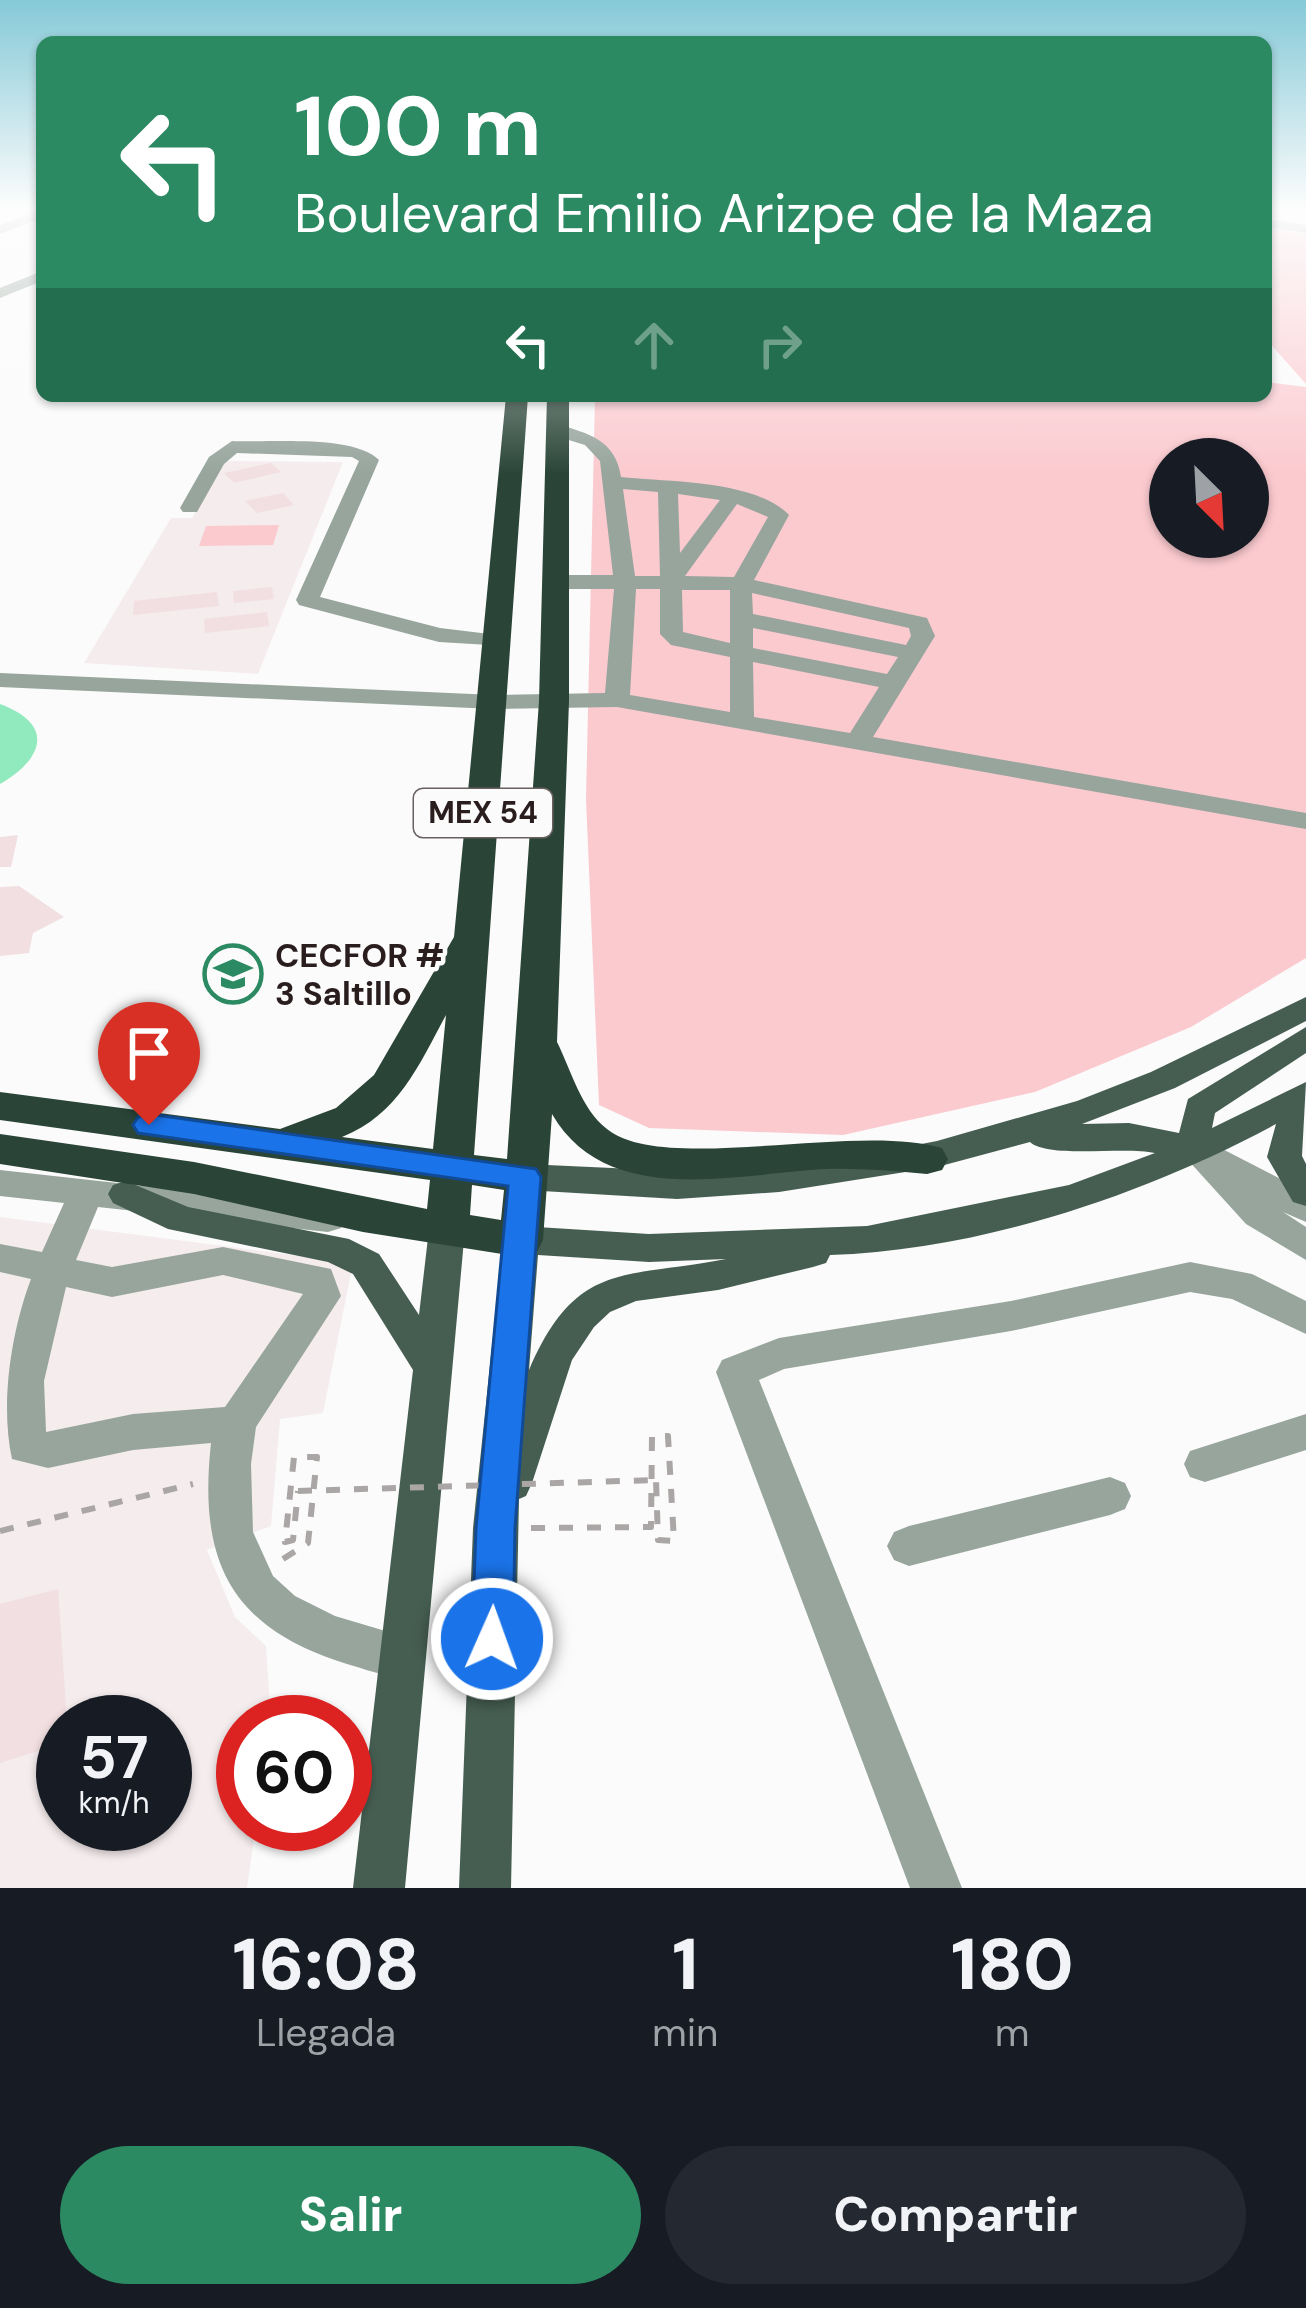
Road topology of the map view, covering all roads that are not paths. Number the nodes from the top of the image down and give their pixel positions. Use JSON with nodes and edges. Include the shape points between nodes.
{"nodes":[{"id":1,"x":517,"y":402,"type":"edge"},
{"id":2,"x":557,"y":402,"type":"edge"},
{"id":3,"x":556,"y":430,"type":"junction"},
{"id":4,"x":615,"y":482,"type":"junction"},
{"id":5,"x":668,"y":489,"type":"junction"},
{"id":6,"x":732,"y":497,"type":"junction"},
{"id":7,"x":190,"y":508,"type":"dead end"},
{"id":8,"x":555,"y":582,"type":"junction"},
{"id":9,"x":625,"y":582,"type":"junction"},
{"id":10,"x":669,"y":584,"type":"junction"},
{"id":11,"x":741,"y":584,"type":"junction"},
{"id":12,"x":741,"y":619,"type":"junction"},
{"id":13,"x":498,"y":641,"type":"junction"},
{"id":14,"x":741,"y":650,"type":"junction"},
{"id":15,"x":913,"y":653,"type":"junction"},
{"id":16,"x":0,"y":680,"type":"edge"},
{"id":17,"x":895,"y":683,"type":"junction"},
{"id":18,"x":617,"y":700,"type":"junction"},
{"id":19,"x":554,"y":701,"type":"junction"},
{"id":20,"x":494,"y":702,"type":"junction"},
{"id":21,"x":742,"y":720,"type":"junction"},
{"id":22,"x":859,"y":740,"type":"junction"},
{"id":23,"x":1306,"y":820,"type":"edge"},
{"id":24,"x":471,"y":937,"type":"junction"},
{"id":25,"x":1306,"y":1007,"type":"edge"},
{"id":26,"x":1306,"y":1038,"type":"edge"},
{"id":27,"x":538,"y":1042,"type":"junction"},
{"id":28,"x":1303,"y":1097,"type":"edge"},
{"id":29,"x":0,"y":1106,"type":"edge"},
{"id":30,"x":287,"y":1142,"type":"junction"},
{"id":31,"x":974,"y":1146,"type":"junction"},
{"id":32,"x":0,"y":1149,"type":"edge"},
{"id":33,"x":1199,"y":1150,"type":"junction"},
{"id":34,"x":927,"y":1159,"type":"junction"},
{"id":35,"x":452,"y":1165,"type":"junction"},
{"id":36,"x":525,"y":1177,"type":"junction"},
{"id":37,"x":0,"y":1183,"type":"edge"},
{"id":38,"x":87,"y":1191,"type":"junction"},
{"id":39,"x":1306,"y":1193,"type":"edge"},
{"id":40,"x":127,"y":1194,"type":"junction"},
{"id":41,"x":1306,"y":1208,"type":"edge"},
{"id":42,"x":364,"y":1216,"type":"junction"},
{"id":43,"x":447,"y":1229,"type":"junction"},
{"id":44,"x":521,"y":1240,"type":"junction"},
{"id":45,"x":867,"y":1240,"type":"junction"},
{"id":46,"x":1306,"y":1246,"type":"edge"},
{"id":47,"x":0,"y":1258,"type":"edge"},
{"id":48,"x":57,"y":1267,"type":"junction"},
{"id":49,"x":1306,"y":1318,"type":"edge"},
{"id":50,"x":433,"y":1369,"type":"junction"},
{"id":51,"x":236,"y":1423,"type":"junction"},
{"id":52,"x":1306,"y":1432,"type":"edge"},
{"id":53,"x":1204,"y":1464,"type":"dead end"},
{"id":54,"x":1110,"y":1496,"type":"dead end"},
{"id":55,"x":495,"y":1528,"type":"junction"},
{"id":56,"x":909,"y":1546,"type":"dead end"},
{"id":57,"x":403,"y":1657,"type":"junction"},
{"id":58,"x":489,"y":1880,"type":"edge"},
{"id":59,"x":379,"y":1888,"type":"edge"},
{"id":60,"x":936,"y":1888,"type":"edge"}],
"edges":[{"from":1,"to":13,"type":"highway","number":"MEX 54"},
{"from":2,"to":3,"type":"highway","number":"MEX 54"},
{"from":3,"to":4,"type":"street","via":[[592,441]]},
{"from":3,"to":8,"type":"highway","number":"MEX 54"},
{"from":4,"to":5,"type":"street"},
{"from":4,"to":9,"type":"street"},
{"from":5,"to":6,"type":"street"},
{"from":5,"to":10,"type":"street"},
{"from":6,"to":10,"type":"street"},
{"from":6,"to":11,"type":"street","via":[[772,506],[778,515]]},
{"from":7,"to":13,"type":"street","via":[[232,447],[357,452],[369,460],[307,600],[439,635]]},
{"from":8,"to":9,"type":"street"},
{"from":8,"to":19,"type":"highway","number":"MEX 54"},
{"from":9,"to":10,"type":"street"},
{"from":9,"to":18,"type":"street"},
{"from":10,"to":11,"type":"street"},
{"from":10,"to":14,"type":"street","via":[[672,634],[690,646]]},
{"from":11,"to":12,"type":"street"},
{"from":11,"to":15,"type":"street","via":[[919,623],[923,636]]},
{"from":12,"to":14,"type":"street"},
{"from":12,"to":15,"type":"street"},
{"from":13,"to":20,"type":"highway","number":"MEX 54"},
{"from":14,"to":17,"type":"street"},
{"from":14,"to":21,"type":"street"},
{"from":15,"to":17,"type":"street"},
{"from":16,"to":20,"type":"street"},
{"from":17,"to":22,"type":"street"},
{"from":18,"to":19,"type":"street"},
{"from":18,"to":21,"type":"street"},
{"from":19,"to":20,"type":"street"},
{"from":19,"to":27,"type":"highway","number":"MEX 54"},
{"from":20,"to":24,"type":"highway","number":"MEX 54"},
{"from":21,"to":22,"type":"street"},
{"from":22,"to":23,"type":"street"},
{"from":24,"to":30,"type":"highway","via":[[388,1084],[350,1118]]},
{"from":24,"to":35,"type":"highway","number":"MEX 54"},
{"from":25,"to":31,"type":"main road","via":[[1175,1079]]},
{"from":26,"to":33,"type":"main road","via":[[1200,1107]]},
{"from":27,"to":34,"type":"highway","via":[[593,1141],[633,1159]]},
{"from":27,"to":36,"type":"highway","number":"MEX 54"},
{"from":28,"to":33,"type":"main road"},
{"from":28,"to":39,"type":"main road","via":[[1284,1156]]},
{"from":29,"to":30,"type":"highway"},
{"from":30,"to":35,"type":"highway"},
{"from":31,"to":33,"type":"main road","via":[[1101,1133]]},
{"from":31,"to":34,"type":"main road"},
{"from":32,"to":42,"type":"highway","via":[[266,1191]]},
{"from":33,"to":41,"type":"street"},
{"from":33,"to":45,"type":"main road","via":[[1074,1197]]},
{"from":33,"to":46,"type":"street","via":[[1259,1214]]},
{"from":34,"to":36,"type":"main road","via":[[693,1185]]},
{"from":35,"to":36,"type":"highway"},
{"from":35,"to":43,"type":"highway","number":"MEX 54"},
{"from":36,"to":44,"type":"highway","number":"MEX 54"},
{"from":37,"to":38,"type":"street"},
{"from":38,"to":40,"type":"street"},
{"from":38,"to":48,"type":"street"},
{"from":40,"to":42,"type":"street","via":[[314,1218]]},
{"from":40,"to":50,"type":"main road","via":[[197,1224],[336,1249],[366,1264]]},
{"from":42,"to":43,"type":"highway"},
{"from":43,"to":44,"type":"highway"},
{"from":43,"to":50,"type":"main road","number":"MEX 54"},
{"from":44,"to":45,"type":"main road","via":[[649,1247]]},
{"from":44,"to":55,"type":"main road","number":"MEX 54"},
{"from":45,"to":55,"type":"main road","via":[[740,1271],[637,1285],[597,1301],[549,1371]]},
{"from":47,"to":48,"type":"street"},
{"from":48,"to":51,"type":"street","via":[[25,1372],[27,1446],[47,1450]]},
{"from":48,"to":51,"type":"street","via":[[112,1282],[223,1261],[318,1279],[322,1296]]},
{"from":49,"to":60,"type":"street","via":[[1239,1285],[1190,1277],[779,1354],[736,1372]]},
{"from":50,"to":57,"type":"main road","number":"MEX 54"},
{"from":51,"to":57,"type":"street","via":[[231,1530],[251,1580],[317,1636]]},
{"from":52,"to":53,"type":"street"},
{"from":54,"to":56,"type":"street"},
{"from":55,"to":58,"type":"main road","number":"MEX 54"},
{"from":57,"to":59,"type":"main road","number":"MEX 54"}]}
